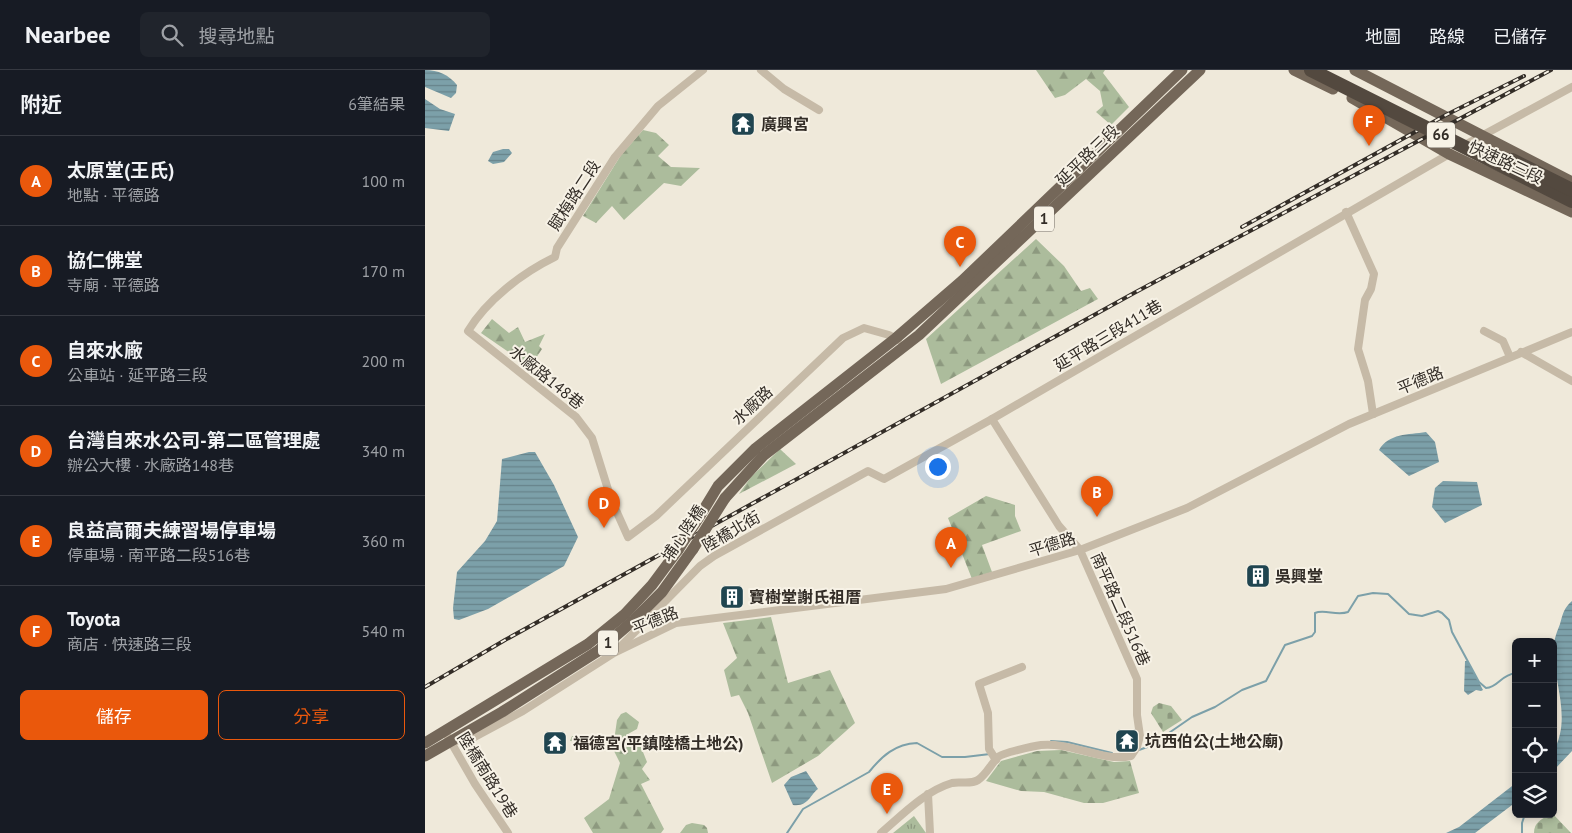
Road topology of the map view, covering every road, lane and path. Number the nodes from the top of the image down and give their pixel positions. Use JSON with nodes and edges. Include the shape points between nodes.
{"nodes":[{"id":1,"x":703,"y":70,"type":"edge"},
{"id":2,"x":761,"y":70,"type":"edge"},
{"id":3,"x":1182,"y":70,"type":"edge"},
{"id":4,"x":1200,"y":70,"type":"edge"},
{"id":5,"x":1300,"y":70,"type":"edge"},
{"id":6,"x":1332,"y":70,"type":"edge"},
{"id":7,"x":1355,"y":70,"type":"edge"},
{"id":8,"x":1572,"y":87,"type":"edge"},
{"id":9,"x":1146,"y":104,"type":"junction"},
{"id":10,"x":819,"y":110,"type":"dead end"},
{"id":11,"x":1154,"y":114,"type":"junction"},
{"id":12,"x":1483,"y":134,"type":"junction"},
{"id":13,"x":1449,"y":154,"type":"junction"},
{"id":14,"x":1551,"y":172,"type":"junction"},
{"id":15,"x":1071,"y":175,"type":"junction"},
{"id":16,"x":1572,"y":182,"type":"edge"},
{"id":17,"x":1080,"y":185,"type":"junction"},
{"id":18,"x":1572,"y":190,"type":"edge"},
{"id":19,"x":1566,"y":203,"type":"edge"},
{"id":20,"x":1346,"y":212,"type":"junction"},
{"id":21,"x":1572,"y":212,"type":"edge"},
{"id":22,"x":468,"y":331,"type":"joint"},
{"id":23,"x":1484,"y":331,"type":"dead end"},
{"id":24,"x":1572,"y":332,"type":"edge"},
{"id":25,"x":896,"y":338,"type":"junction"},
{"id":26,"x":905,"y":347,"type":"junction"},
{"id":27,"x":877,"y":352,"type":"joint"},
{"id":28,"x":1521,"y":352,"type":"junction"},
{"id":29,"x":1510,"y":357,"type":"junction"},
{"id":30,"x":884,"y":363,"type":"joint"},
{"id":31,"x":1572,"y":381,"type":"edge"},
{"id":32,"x":1373,"y":414,"type":"junction"},
{"id":33,"x":992,"y":420,"type":"junction"},
{"id":34,"x":884,"y":479,"type":"joint"},
{"id":35,"x":627,"y":537,"type":"joint"},
{"id":36,"x":1080,"y":550,"type":"junction"},
{"id":37,"x":614,"y":653,"type":"junction"},
{"id":38,"x":1021,"y":667,"type":"dead end"},
{"id":39,"x":499,"y":707,"type":"junction"},
{"id":40,"x":448,"y":736,"type":"junction"},
{"id":41,"x":425,"y":743,"type":"edge"},
{"id":42,"x":425,"y":756,"type":"edge"},
{"id":43,"x":994,"y":759,"type":"junction"},
{"id":44,"x":928,"y":794,"type":"junction"},
{"id":45,"x":508,"y":833,"type":"edge"},
{"id":46,"x":881,"y":833,"type":"edge"},
{"id":47,"x":930,"y":833,"type":"edge"}],
"edges":[{"from":1,"to":22,"type":"street","name":"賦梅路二段","via":[[658,106],[615,157],[557,248],[555,257],[506,289]]},
{"from":2,"to":10,"type":"street","via":[[784,89]]},
{"from":3,"to":9,"type":"main road","name":"延平路三段","number":"1"},
{"from":4,"to":11,"type":"main road","name":"延平路三段","number":"1"},
{"from":5,"to":13,"type":"main road","name":"快速路三段","number":"66"},
{"from":5,"to":19,"type":"highway","number":"66","bridge":true},
{"from":6,"to":18,"type":"highway","number":"66","bridge":true},
{"from":7,"to":12,"type":"main road","name":"快速路三段","number":"66"},
{"from":8,"to":12,"type":"street","name":"延平路三段411巷"},
{"from":9,"to":11,"type":"main road"},
{"from":9,"to":15,"type":"main road","name":"延平路三段","number":"1"},
{"from":11,"to":17,"type":"main road","name":"延平路三段","number":"1"},
{"from":12,"to":13,"type":"street","name":"延平路三段411巷"},
{"from":12,"to":14,"type":"main road","name":"快速路三段","number":"66"},
{"from":13,"to":19,"type":"main road","name":"快速路三段","number":"66"},
{"from":13,"to":20,"type":"street","name":"延平路三段411巷"},
{"from":14,"to":16,"type":"main road","name":"快速路三段","number":"66"},
{"from":14,"to":19,"type":"street"},
{"from":15,"to":17,"type":"main road"},
{"from":15,"to":25,"type":"main road","name":"延平路三段","number":"1","via":[[961,281]]},
{"from":17,"to":26,"type":"main road","name":"延平路三段","number":"1"},
{"from":19,"to":21,"type":"main road","name":"快速路三段","number":"66"},
{"from":20,"to":32,"type":"street","via":[[1374,274],[1365,300],[1358,349],[1368,381]]},
{"from":20,"to":33,"type":"street","name":"延平路三段411巷"},
{"from":22,"to":35,"type":"street","name":"水廠路148巷","via":[[576,417],[592,438]]},
{"from":23,"to":29,"type":"street","via":[[1503,341]]},
{"from":24,"to":28,"type":"street","name":"平德路"},
{"from":25,"to":26,"type":"street","name":"水廠路"},
{"from":25,"to":27,"type":"main road","name":"延平路三段","number":"1"},
{"from":25,"to":35,"type":"street","name":"水廠路","via":[[864,328],[843,338],[655,516]]},
{"from":26,"to":30,"type":"main road","name":"延平路三段","number":"1"},
{"from":27,"to":39,"type":"main road","name":"埔心陸橋","number":"1","bridge":true,"via":[[756,448],[718,486],[678,550],[625,614],[589,644]]},
{"from":28,"to":29,"type":"street","name":"平德路"},
{"from":28,"to":31,"type":"street"},
{"from":29,"to":32,"type":"street","name":"平德路"},
{"from":30,"to":39,"type":"main road","name":"埔心陸橋","number":"1","bridge":true,"via":[[763,456],[725,498],[662,592],[635,620],[598,651]]},
{"from":32,"to":36,"type":"street","name":"平德路","via":[[1187,508]]},
{"from":33,"to":34,"type":"street","name":"延平路三段411巷"},
{"from":33,"to":36,"type":"street","name":"南平路二段516巷","via":[[1059,526]]},
{"from":34,"to":37,"type":"street","name":"陸橋北街","via":[[868,471],[714,556],[700,566]]},
{"from":36,"to":37,"type":"street","name":"平德路","via":[[946,589],[676,623]]},
{"from":36,"to":43,"type":"street","name":"南平路二段516巷","via":[[1137,680],[1140,736],[1135,750],[1123,757],[1111,757],[1041,745]]},
{"from":37,"to":40,"type":"street","name":"平德路","via":[[523,711],[469,740]]},
{"from":38,"to":43,"type":"street","via":[[979,684],[988,713],[989,749]]},
{"from":39,"to":40,"type":"main road","number":"1"},
{"from":40,"to":41,"type":"main road","number":"1"},
{"from":40,"to":42,"type":"main road","number":"1"},
{"from":40,"to":45,"type":"street","name":"陸橋南路19巷"},
{"from":43,"to":44,"type":"street","name":"南平路二段516巷","via":[[979,780],[953,783]]},
{"from":44,"to":46,"type":"street","name":"南平路二段516巷"},
{"from":44,"to":47,"type":"street"}]}
